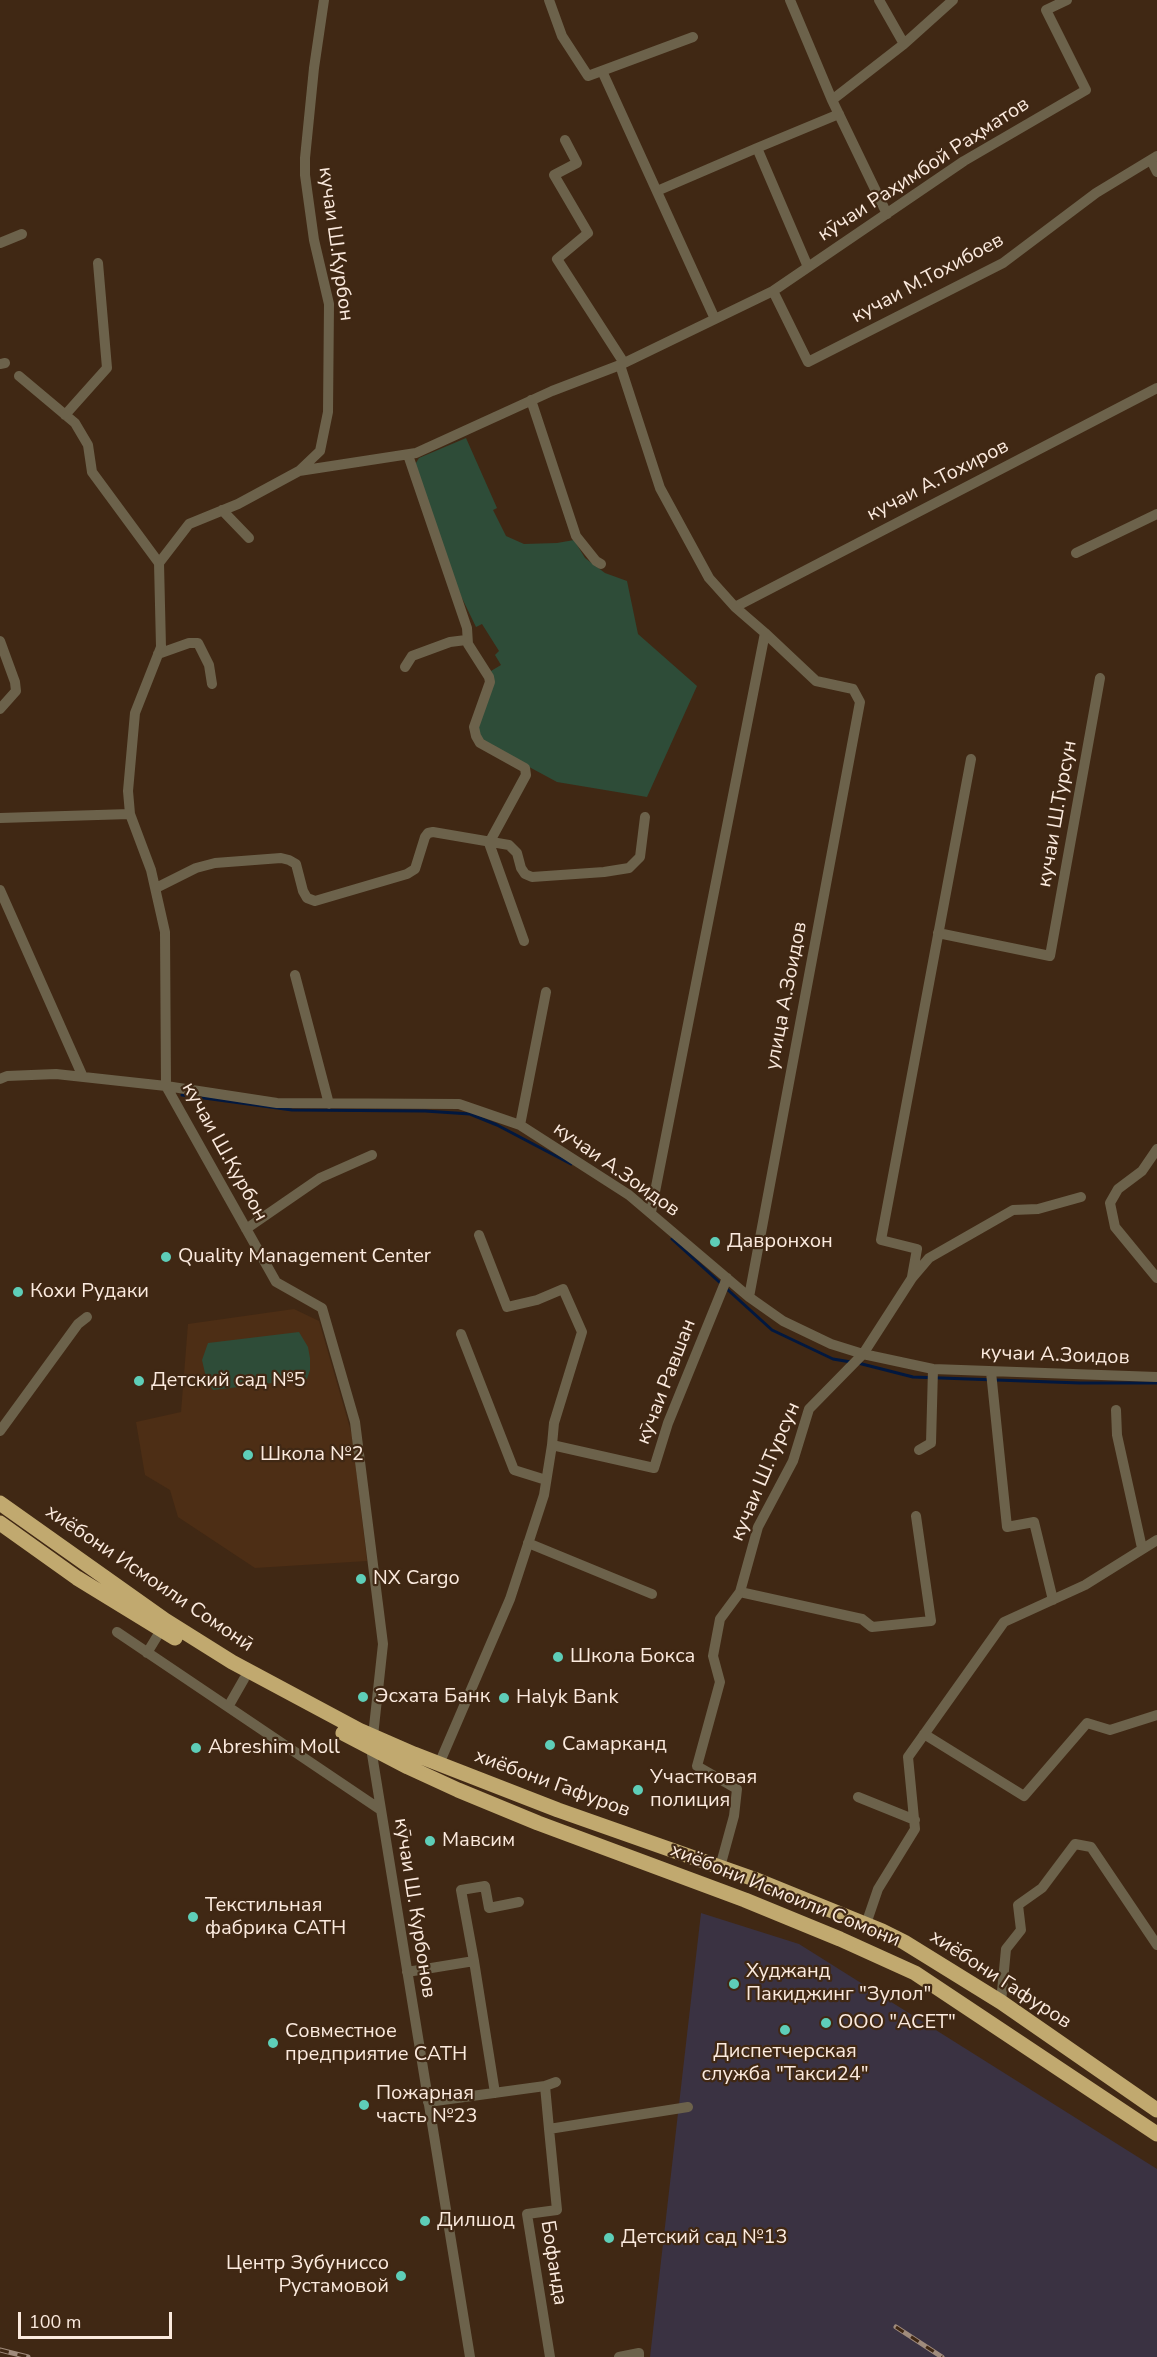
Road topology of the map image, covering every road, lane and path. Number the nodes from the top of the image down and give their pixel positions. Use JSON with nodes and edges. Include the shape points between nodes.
{"nodes":[{"id":1,"x":324,"y":0,"type":"edge"},
{"id":2,"x":549,"y":0,"type":"edge"},
{"id":3,"x":790,"y":0,"type":"edge"},
{"id":4,"x":879,"y":0,"type":"edge"},
{"id":5,"x":953,"y":0,"type":"edge"},
{"id":6,"x":1067,"y":0,"type":"edge"},
{"id":7,"x":693,"y":37,"type":"dead end"},
{"id":8,"x":904,"y":44,"type":"junction"},
{"id":9,"x":602,"y":70,"type":"junction"},
{"id":10,"x":832,"y":100,"type":"junction"},
{"id":11,"x":839,"y":114,"type":"junction"},
{"id":12,"x":565,"y":140,"type":"dead end"},
{"id":13,"x":757,"y":148,"type":"junction"},
{"id":14,"x":1154,"y":158,"type":"edge"},
{"id":15,"x":1157,"y":172,"type":"edge"},
{"id":16,"x":657,"y":191,"type":"junction"},
{"id":17,"x":887,"y":214,"type":"junction"},
{"id":18,"x":22,"y":234,"type":"dead end"},
{"id":19,"x":0,"y":243,"type":"edge"},
{"id":20,"x":98,"y":263,"type":"dead end"},
{"id":21,"x":808,"y":267,"type":"junction"},
{"id":22,"x":773,"y":291,"type":"junction"},
{"id":23,"x":715,"y":319,"type":"junction"},
{"id":24,"x":622,"y":364,"type":"junction"},
{"id":25,"x":19,"y":375,"type":"dead end"},
{"id":26,"x":1157,"y":388,"type":"edge"},
{"id":27,"x":531,"y":400,"type":"junction"},
{"id":28,"x":65,"y":415,"type":"junction"},
{"id":29,"x":408,"y":455,"type":"junction"},
{"id":30,"x":299,"y":471,"type":"junction"},
{"id":31,"x":222,"y":510,"type":"junction"},
{"id":32,"x":1157,"y":514,"type":"edge"},
{"id":33,"x":249,"y":538,"type":"dead end"},
{"id":34,"x":1076,"y":553,"type":"dead end"},
{"id":35,"x":159,"y":563,"type":"junction"},
{"id":36,"x":601,"y":564,"type":"dead end"},
{"id":37,"x":735,"y":607,"type":"junction"},
{"id":38,"x":765,"y":633,"type":"junction"},
{"id":39,"x":466,"y":640,"type":"junction"},
{"id":40,"x":0,"y":641,"type":"edge"},
{"id":41,"x":158,"y":654,"type":"junction"},
{"id":42,"x":405,"y":667,"type":"dead end"},
{"id":43,"x":1100,"y":678,"type":"dead end"},
{"id":44,"x":212,"y":684,"type":"dead end"},
{"id":45,"x":0,"y":709,"type":"edge"},
{"id":46,"x":971,"y":759,"type":"dead end"},
{"id":47,"x":130,"y":814,"type":"junction"},
{"id":48,"x":645,"y":816,"type":"dead end"},
{"id":49,"x":0,"y":818,"type":"edge"},
{"id":50,"x":489,"y":843,"type":"junction"},
{"id":51,"x":156,"y":888,"type":"junction"},
{"id":52,"x":0,"y":890,"type":"edge"},
{"id":53,"x":938,"y":933,"type":"junction"},
{"id":54,"x":524,"y":941,"type":"dead end"},
{"id":55,"x":295,"y":975,"type":"dead end"},
{"id":56,"x":546,"y":992,"type":"dead end"},
{"id":57,"x":83,"y":1077,"type":"junction"},
{"id":58,"x":0,"y":1079,"type":"edge"},
{"id":59,"x":166,"y":1086,"type":"junction"},
{"id":60,"x":329,"y":1104,"type":"junction"},
{"id":61,"x":520,"y":1125,"type":"junction"},
{"id":62,"x":1157,"y":1149,"type":"edge"},
{"id":63,"x":372,"y":1155,"type":"dead end"},
{"id":64,"x":1081,"y":1197,"type":"dead end"},
{"id":65,"x":651,"y":1212,"type":"junction"},
{"id":66,"x":246,"y":1229,"type":"junction"},
{"id":67,"x":479,"y":1235,"type":"dead end"},
{"id":68,"x":912,"y":1278,"type":"junction"},
{"id":69,"x":1157,"y":1278,"type":"edge"},
{"id":70,"x":725,"y":1284,"type":"junction"},
{"id":71,"x":749,"y":1297,"type":"junction"},
{"id":72,"x":87,"y":1317,"type":"dead end"},
{"id":73,"x":461,"y":1334,"type":"dead end"},
{"id":74,"x":857,"y":1360,"type":"junction"},
{"id":75,"x":933,"y":1369,"type":"junction"},
{"id":76,"x":991,"y":1376,"type":"junction"},
{"id":77,"x":1157,"y":1377,"type":"edge"},
{"id":78,"x":1116,"y":1410,"type":"dead end"},
{"id":79,"x":0,"y":1431,"type":"edge"},
{"id":80,"x":552,"y":1445,"type":"junction"},
{"id":81,"x":919,"y":1450,"type":"dead end"},
{"id":82,"x":546,"y":1480,"type":"junction"},
{"id":83,"x":0,"y":1503,"type":"edge"},
{"id":84,"x":916,"y":1516,"type":"dead end"},
{"id":85,"x":0,"y":1523,"type":"edge"},
{"id":86,"x":1157,"y":1539,"type":"edge"},
{"id":87,"x":528,"y":1543,"type":"junction"},
{"id":88,"x":1142,"y":1548,"type":"junction"},
{"id":89,"x":740,"y":1593,"type":"junction"},
{"id":90,"x":652,"y":1594,"type":"dead end"},
{"id":91,"x":1053,"y":1600,"type":"junction"},
{"id":92,"x":161,"y":1630,"type":"junction"},
{"id":93,"x":117,"y":1632,"type":"dead end"},
{"id":94,"x":147,"y":1653,"type":"junction"},
{"id":95,"x":244,"y":1679,"type":"junction"},
{"id":96,"x":228,"y":1707,"type":"junction"},
{"id":97,"x":1157,"y":1715,"type":"edge"},
{"id":98,"x":924,"y":1734,"type":"junction"},
{"id":99,"x":372,"y":1742,"type":"junction"},
{"id":100,"x":439,"y":1764,"type":"junction"},
{"id":101,"x":858,"y":1797,"type":"dead end"},
{"id":102,"x":381,"y":1810,"type":"junction"},
{"id":103,"x":915,"y":1825,"type":"junction"},
{"id":104,"x":720,"y":1867,"type":"junction"},
{"id":105,"x":754,"y":1879,"type":"junction"},
{"id":106,"x":745,"y":1900,"type":"junction"},
{"id":107,"x":519,"y":1902,"type":"dead end"},
{"id":108,"x":866,"y":1924,"type":"junction"},
{"id":109,"x":1157,"y":1945,"type":"edge"},
{"id":110,"x":474,"y":1961,"type":"junction"},
{"id":111,"x":406,"y":1972,"type":"junction"},
{"id":112,"x":1001,"y":2002,"type":"junction"},
{"id":113,"x":556,"y":2082,"type":"dead end"},
{"id":114,"x":545,"y":2085,"type":"junction"},
{"id":115,"x":495,"y":2093,"type":"junction"},
{"id":116,"x":428,"y":2102,"type":"junction"},
{"id":117,"x":1150,"y":2106,"type":"edge"},
{"id":118,"x":688,"y":2107,"type":"dead end"},
{"id":119,"x":1133,"y":2118,"type":"junction"},
{"id":120,"x":549,"y":2129,"type":"junction"},
{"id":121,"x":1157,"y":2134,"type":"edge"},
{"id":122,"x":470,"y":2357,"type":"edge"},
{"id":123,"x":550,"y":2357,"type":"edge"},
{"id":124,"x":619,"y":2357,"type":"edge"},
{"id":125,"x":639,"y":2357,"type":"edge"}],
"edges":[{"from":1,"to":30,"type":"street","name":"кучаи Ш.Қурбон","via":[[305,175],[314,240],[329,304],[328,412],[320,451]]},
{"from":2,"to":9,"type":"street","via":[[562,36],[588,75]]},
{"from":3,"to":10,"type":"street"},
{"from":4,"to":8,"type":"street"},
{"from":5,"to":8,"type":"street"},
{"from":6,"to":17,"type":"street","name":"кӯчаи Раҳимбой Раҳматов","via":[[1046,10],[1086,90],[964,161]]},
{"from":7,"to":9,"type":"street"},
{"from":8,"to":10,"type":"street"},
{"from":9,"to":16,"type":"street"},
{"from":10,"to":11,"type":"street"},
{"from":11,"to":13,"type":"street"},
{"from":11,"to":17,"type":"street"},
{"from":12,"to":24,"type":"street","via":[[577,163],[554,176],[588,233],[557,259]]},
{"from":13,"to":16,"type":"street"},
{"from":13,"to":21,"type":"street"},
{"from":14,"to":15,"type":"street"},
{"from":14,"to":22,"type":"street","name":"кучаи М.Тохибоев","via":[[1096,193],[1003,263],[808,362]]},
{"from":16,"to":23,"type":"street"},
{"from":17,"to":21,"type":"street","name":"кӯчаи Раҳимбой Раҳматов"},
{"from":18,"to":19,"type":"street"},
{"from":20,"to":28,"type":"street","via":[[107,368]]},
{"from":21,"to":22,"type":"street","name":"кӯчаи Раҳимбой Раҳматов"},
{"from":22,"to":23,"type":"street","name":"кӯчаи Раҳимбой Раҳматов"},
{"from":23,"to":24,"type":"street","name":"кӯчаи Раҳимбой Раҳматов"},
{"from":24,"to":27,"type":"street","name":"кӯчаи Раҳимбой Раҳматов"},
{"from":24,"to":37,"type":"street","via":[[660,488],[709,578]]},
{"from":25,"to":28,"type":"street"},
{"from":26,"to":37,"type":"street","name":"кучаи А.Тохиров"},
{"from":27,"to":29,"type":"street","name":"кӯчаи Раҳимбой Раҳматов"},
{"from":27,"to":36,"type":"street","via":[[576,536]]},
{"from":28,"to":35,"type":"street","via":[[75,423],[88,445],[92,472]]},
{"from":29,"to":30,"type":"street","name":"кӯчаи Раҳимбой Раҳматов"},
{"from":29,"to":39,"type":"street","via":[[467,628]]},
{"from":30,"to":31,"type":"street","name":"кучаи Ш.Қурбон"},
{"from":31,"to":33,"type":"street"},
{"from":31,"to":35,"type":"street","name":"кучаи Ш.Қурбон","via":[[189,524]]},
{"from":32,"to":34,"type":"street"},
{"from":35,"to":41,"type":"street","name":"кучаи Ш.Қурбон"},
{"from":37,"to":38,"type":"street"},
{"from":38,"to":65,"type":"street"},
{"from":38,"to":71,"type":"street","name":"улица А.Зоидов","via":[[816,681],[853,689],[860,702]]},
{"from":39,"to":42,"type":"street","via":[[412,656]]},
{"from":39,"to":50,"type":"street","via":[[490,682],[474,727],[476,735],[480,743],[519,763],[526,775]]},
{"from":40,"to":45,"type":"street","via":[[16,692]]},
{"from":41,"to":44,"type":"street","via":[[198,642],[209,665]]},
{"from":41,"to":47,"type":"street","name":"кучаи Ш.Қурбон","via":[[135,713],[128,791]]},
{"from":43,"to":53,"type":"street","name":"кучаи Ш.Турсун","via":[[1050,956]]},
{"from":46,"to":53,"type":"street"},
{"from":47,"to":49,"type":"street"},
{"from":47,"to":51,"type":"street","name":"кучаи Ш.Қурбон"},
{"from":48,"to":50,"type":"street","via":[[640,857],[628,868],[532,877],[521,868],[513,848]]},
{"from":50,"to":51,"type":"street","via":[[428,833],[415,869],[407,874],[315,901],[303,891],[296,864],[281,858],[215,863]]},
{"from":50,"to":54,"type":"street"},
{"from":51,"to":59,"type":"street","name":"кучаи Ш.Қурбон","via":[[165,932]]},
{"from":52,"to":57,"type":"street"},
{"from":53,"to":68,"type":"street","via":[[881,1240],[917,1249]]},
{"from":55,"to":60,"type":"street"},
{"from":56,"to":61,"type":"street"},
{"from":57,"to":58,"type":"street","name":"кучаи А.Зоидов","via":[[56,1074]]},
{"from":57,"to":59,"type":"street","name":"кучаи А.Зоидов"},
{"from":59,"to":60,"type":"street","name":"кучаи А.Зоидов","via":[[277,1103]]},
{"from":59,"to":66,"type":"street","name":"кучаи Ш.Қурбон"},
{"from":60,"to":61,"type":"street","name":"кучаи А.Зоидов","via":[[459,1104]]},
{"from":61,"to":65,"type":"street","name":"кучаи А.Зоидов"},
{"from":62,"to":69,"type":"street","via":[[1142,1171],[1118,1189],[1110,1203],[1115,1227]]},
{"from":63,"to":66,"type":"street","via":[[320,1178]]},
{"from":64,"to":68,"type":"street","name":"кучаи Ш.Турсун","via":[[1038,1209],[1013,1210],[929,1258]]},
{"from":65,"to":70,"type":"street","name":"кучаи А.Зоидов"},
{"from":66,"to":99,"type":"street","name":"кучаи Ш.Қурбон","via":[[276,1282],[322,1308],[355,1422],[383,1644]]},
{"from":67,"to":80,"type":"street","via":[[507,1307],[563,1289],[582,1332],[554,1423]]},
{"from":68,"to":74,"type":"street","name":"кучаи Ш.Турсун"},
{"from":70,"to":71,"type":"street","name":"кучаи А.Зоидов"},
{"from":70,"to":80,"type":"street","name":"кӯчаи Равшан","via":[[668,1423],[654,1468]]},
{"from":71,"to":74,"type":"street","name":"кучаи А.Зоидов","via":[[783,1321]]},
{"from":72,"to":79,"type":"street"},
{"from":73,"to":82,"type":"street","via":[[514,1470]]},
{"from":74,"to":75,"type":"street","name":"кучаи А.Зоидов"},
{"from":74,"to":89,"type":"street","name":"кучаи Ш.Турсун","via":[[809,1408],[793,1461],[758,1527]]},
{"from":75,"to":76,"type":"street","name":"кучаи А.Зоидов"},
{"from":75,"to":81,"type":"street","via":[[931,1443]]},
{"from":76,"to":77,"type":"street","name":"кучаи А.Зоидов"},
{"from":76,"to":91,"type":"street","via":[[1007,1527],[1034,1522]]},
{"from":78,"to":88,"type":"street","via":[[1117,1435]]},
{"from":80,"to":82,"type":"street"},
{"from":82,"to":87,"type":"street"},
{"from":83,"to":99,"type":"highway","name":"хиёбони Исмоили Сомонӣ","via":[[174,1626]]},
{"from":84,"to":89,"type":"street","via":[[931,1621],[872,1627],[862,1619]]},
{"from":85,"to":92,"type":"highway","name":"хиёбони Исмоили Сомонӣ","via":[[77,1578]]},
{"from":86,"to":88,"type":"street"},
{"from":87,"to":90,"type":"street"},
{"from":87,"to":100,"type":"street","via":[[510,1599]]},
{"from":88,"to":91,"type":"street","via":[[1085,1585]]},
{"from":89,"to":104,"type":"street","name":"кучаи Ш.Турсун","via":[[720,1619],[713,1656],[720,1682],[697,1766],[737,1789]]},
{"from":91,"to":98,"type":"street","via":[[1004,1622]]},
{"from":92,"to":94,"type":"street"},
{"from":92,"to":95,"type":"highway","name":"хиёбони Исмоили Сомонӣ"},
{"from":93,"to":94,"type":"street"},
{"from":94,"to":96,"type":"street"},
{"from":95,"to":96,"type":"street"},
{"from":95,"to":99,"type":"highway","name":"хиёбони Исмоили Сомонӣ"},
{"from":96,"to":102,"type":"street"},
{"from":97,"to":98,"type":"street","via":[[1110,1730],[1087,1723],[1024,1796]]},
{"from":98,"to":103,"type":"street","via":[[908,1757]]},
{"from":99,"to":100,"type":"highway","name":"хиёбони Гафуров"},
{"from":99,"to":102,"type":"street","name":"кӯчаи Ш. Курбонов"},
{"from":99,"to":106,"type":"highway","name":"хиёбони Исмоили Сомони","via":[[458,1790]]},
{"from":100,"to":104,"type":"highway","name":"хиёбони Гафуров"},
{"from":101,"to":103,"type":"street"},
{"from":102,"to":111,"type":"street","name":"кӯчаи Ш. Курбонов"},
{"from":103,"to":108,"type":"street","via":[[878,1889]]},
{"from":104,"to":105,"type":"highway","name":"хиёбони Гафуров"},
{"from":105,"to":106,"type":"highway"},
{"from":105,"to":108,"type":"highway","name":"хиёбони Гафуров"},
{"from":106,"to":119,"type":"highway","name":"хиёбони Исмоили Сомони","via":[[915,1973]]},
{"from":107,"to":110,"type":"street","via":[[489,1908],[485,1886],[461,1890]]},
{"from":108,"to":112,"type":"highway","name":"хиёбони Гафуров","via":[[904,1942]]},
{"from":109,"to":112,"type":"street","via":[[1091,1847],[1075,1844],[1042,1888],[1018,1905],[1021,1930],[1006,1949]]},
{"from":110,"to":111,"type":"street"},
{"from":110,"to":115,"type":"street"},
{"from":111,"to":116,"type":"street","name":"кӯчаи Ш. Курбонов"},
{"from":112,"to":117,"type":"highway","name":"хиёбони Гафуров"},
{"from":113,"to":114,"type":"street"},
{"from":114,"to":115,"type":"street"},
{"from":114,"to":120,"type":"street","name":"Бофанда"},
{"from":115,"to":116,"type":"street"},
{"from":116,"to":122,"type":"street","name":"кӯчаи Ш. Курбонов"},
{"from":117,"to":119,"type":"highway"},
{"from":118,"to":120,"type":"street"},
{"from":119,"to":121,"type":"highway","name":"хиёбони Исмоили Сомони"},
{"from":120,"to":123,"type":"street","name":"Бофанда","via":[[557,2210],[527,2214]]},
{"from":124,"to":125,"type":"street","via":[[639,2353]]}]}
